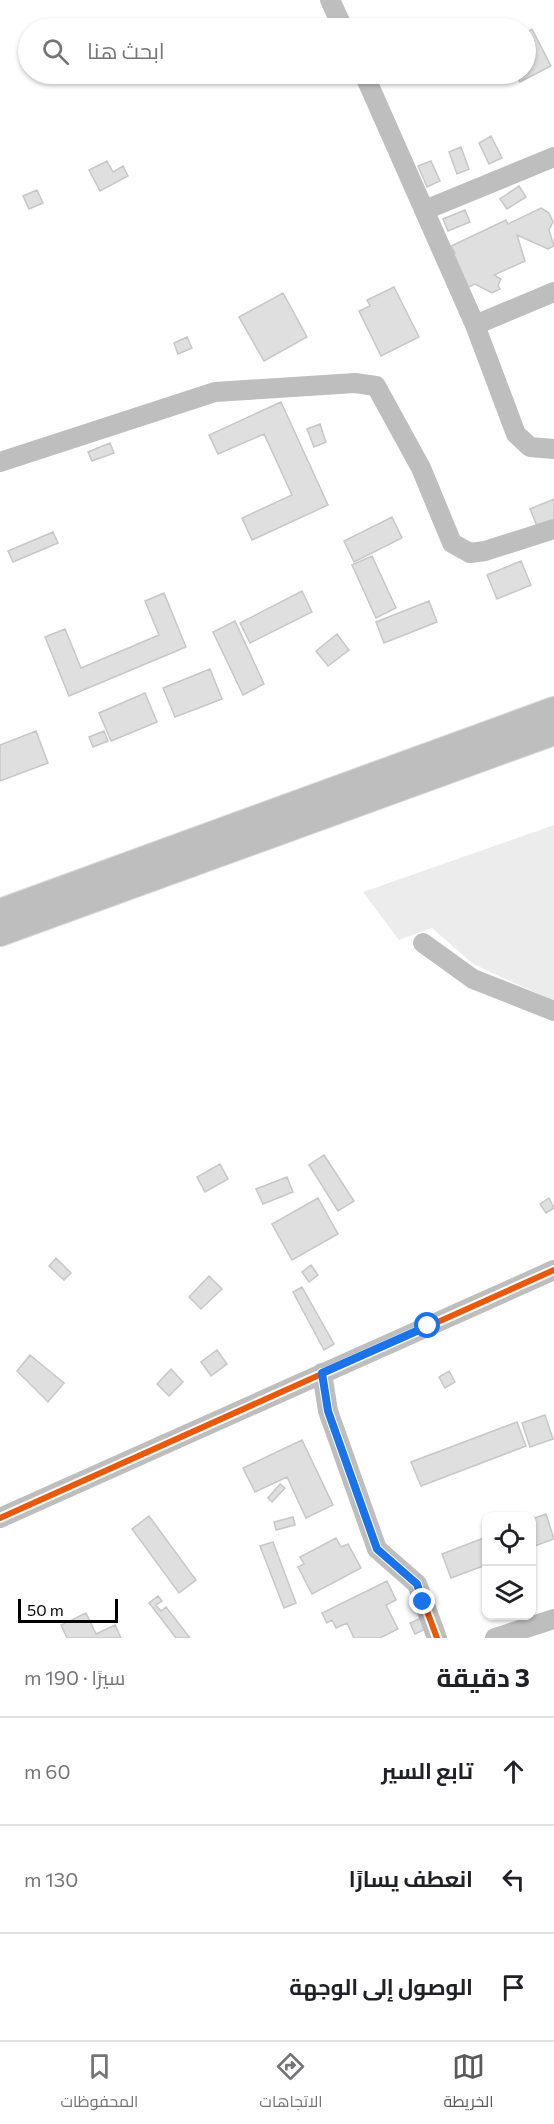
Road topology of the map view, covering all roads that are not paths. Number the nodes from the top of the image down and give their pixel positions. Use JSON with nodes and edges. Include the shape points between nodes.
{"nodes":[{"id":1,"x":330,"y":0,"type":"edge"},
{"id":2,"x":338,"y":18,"type":"edge"},
{"id":3,"x":368,"y":84,"type":"edge"},
{"id":4,"x":554,"y":157,"type":"edge"},
{"id":5,"x":425,"y":210,"type":"junction"},
{"id":6,"x":554,"y":292,"type":"edge"},
{"id":7,"x":475,"y":325,"type":"junction"},
{"id":8,"x":554,"y":449,"type":"edge"},
{"id":9,"x":0,"y":462,"type":"edge"},
{"id":10,"x":554,"y":530,"type":"edge"},
{"id":11,"x":554,"y":711,"type":"edge"},
{"id":12,"x":554,"y":732,"type":"edge"},
{"id":13,"x":0,"y":912,"type":"edge"},
{"id":14,"x":0,"y":933,"type":"edge"},
{"id":15,"x":423,"y":943,"type":"dead end"},
{"id":16,"x":554,"y":1011,"type":"edge"},
{"id":17,"x":554,"y":1270,"type":"edge"},
{"id":18,"x":322,"y":1373,"type":"junction"},
{"id":19,"x":297,"y":1384,"type":"junction"},
{"id":20,"x":328,"y":1411,"type":"junction"},
{"id":21,"x":0,"y":1518,"type":"edge"},
{"id":22,"x":554,"y":1619,"type":"edge"},
{"id":23,"x":437,"y":1638,"type":"edge"},
{"id":24,"x":495,"y":1638,"type":"edge"}],
"edges":[{"from":1,"to":2,"type":"street"},
{"from":3,"to":5,"type":"street"},
{"from":4,"to":5,"type":"street"},
{"from":5,"to":7,"type":"street"},
{"from":6,"to":7,"type":"street"},
{"from":7,"to":8,"type":"street","via":[[516,435],[531,447]]},
{"from":9,"to":10,"type":"street","via":[[215,392],[355,382],[376,386],[421,468],[452,543],[470,553]]},
{"from":11,"to":13,"type":"main road"},
{"from":12,"to":14,"type":"main road"},
{"from":15,"to":16,"type":"street","via":[[473,979]]},
{"from":17,"to":18,"type":"street"},
{"from":18,"to":19,"type":"street"},
{"from":18,"to":20,"type":"street"},
{"from":19,"to":20,"type":"street"},
{"from":19,"to":21,"type":"street"},
{"from":20,"to":23,"type":"street","via":[[377,1549],[417,1584]]},
{"from":22,"to":24,"type":"street"}]}
